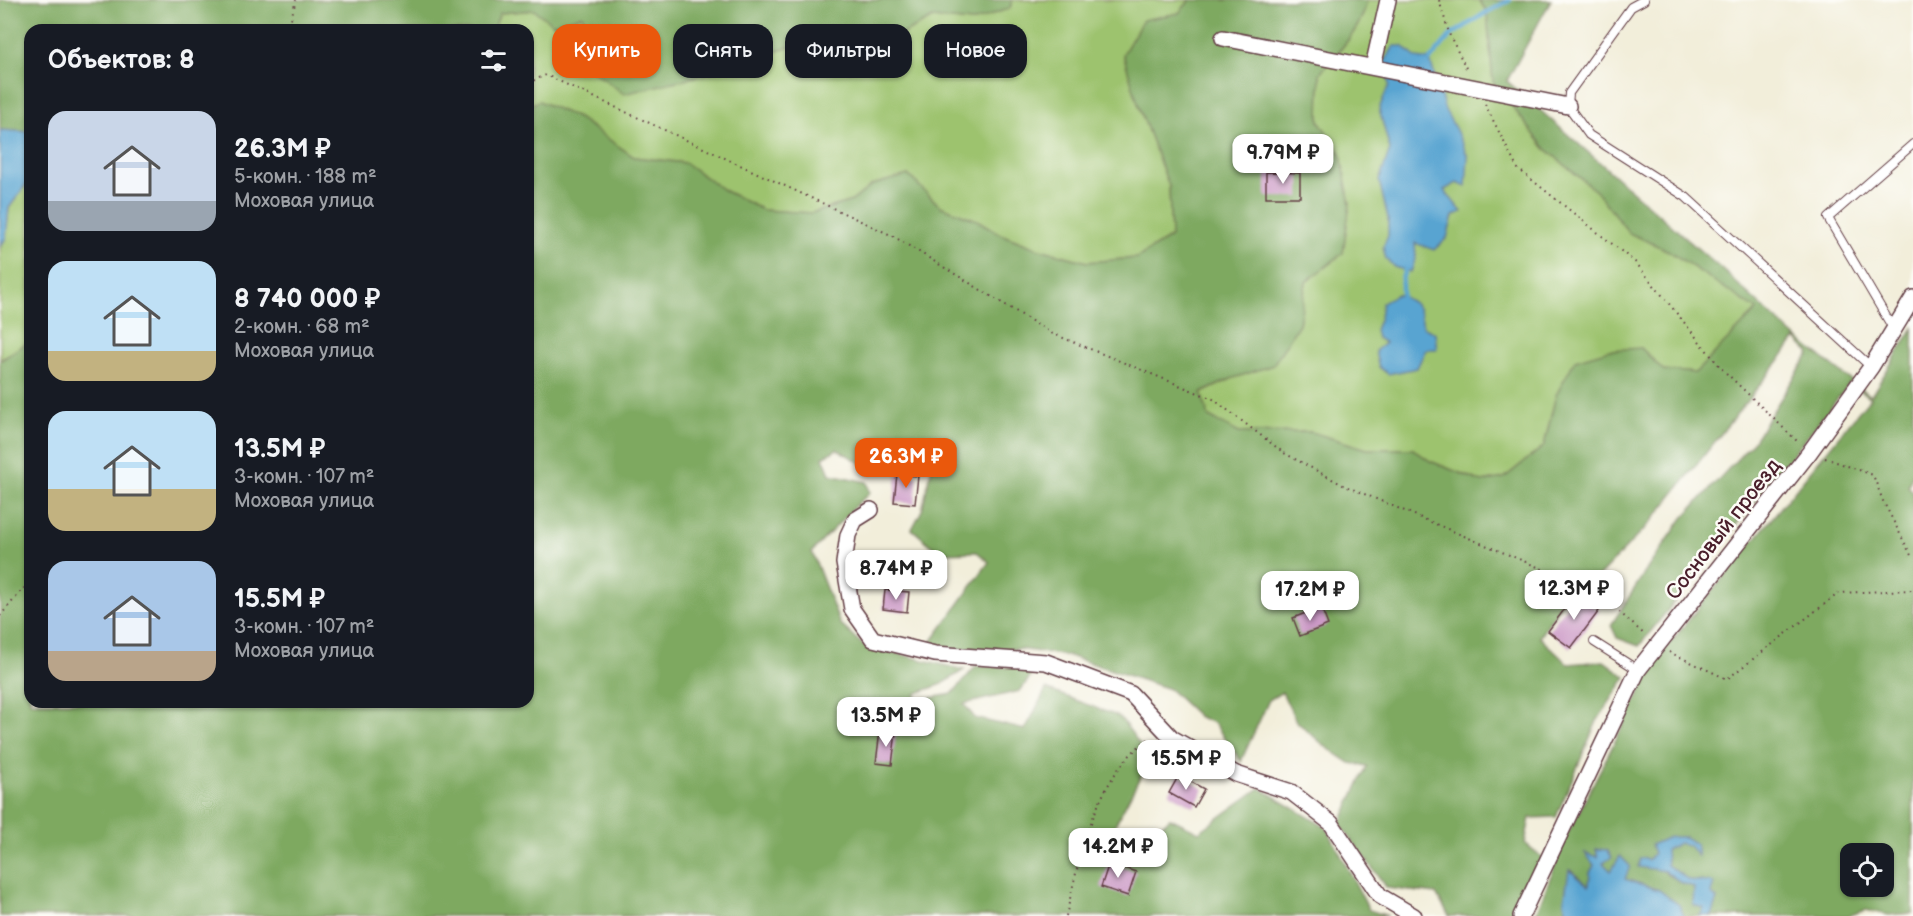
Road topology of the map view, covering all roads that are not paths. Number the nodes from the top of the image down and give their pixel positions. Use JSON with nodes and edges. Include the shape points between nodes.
{"nodes":[{"id":1,"x":1388,"y":0,"type":"edge"},
{"id":2,"x":1644,"y":0,"type":"edge"},
{"id":3,"x":1223,"y":38,"type":"dead end"},
{"id":4,"x":1373,"y":67,"type":"junction"},
{"id":5,"x":1568,"y":106,"type":"junction"},
{"id":6,"x":1913,"y":144,"type":"edge"},
{"id":7,"x":1913,"y":298,"type":"edge"},
{"id":8,"x":1894,"y":330,"type":"junction"},
{"id":9,"x":1871,"y":367,"type":"junction"},
{"id":10,"x":871,"y":510,"type":"dead end"},
{"id":11,"x":1594,"y":642,"type":"dead end"},
{"id":12,"x":1638,"y":670,"type":"junction"},
{"id":13,"x":1414,"y":916,"type":"edge"},
{"id":14,"x":1521,"y":916,"type":"edge"}],
"edges":[{"from":1,"to":4,"type":"street"},
{"from":2,"to":5,"type":"lane","via":[[1631,7],[1569,93]]},
{"from":3,"to":4,"type":"street"},
{"from":4,"to":5,"type":"street"},
{"from":5,"to":9,"type":"lane","via":[[1590,135],[1686,197]]},
{"from":6,"to":8,"type":"lane","via":[[1828,218]]},
{"from":7,"to":8,"type":"street","name":"Сосновый проезд"},
{"from":8,"to":9,"type":"street","name":"Сосновый проезд"},
{"from":9,"to":12,"type":"street","name":"Сосновый проезд","via":[[1809,453]]},
{"from":10,"to":13,"type":"street","via":[[855,520],[848,535],[844,563],[852,609],[873,639],[935,654],[1046,662],[1131,694],[1172,738],[1236,774],[1291,792],[1331,823],[1380,896]]},
{"from":11,"to":12,"type":"lane"},
{"from":12,"to":14,"type":"street","name":"Сосновый проезд"}]}
